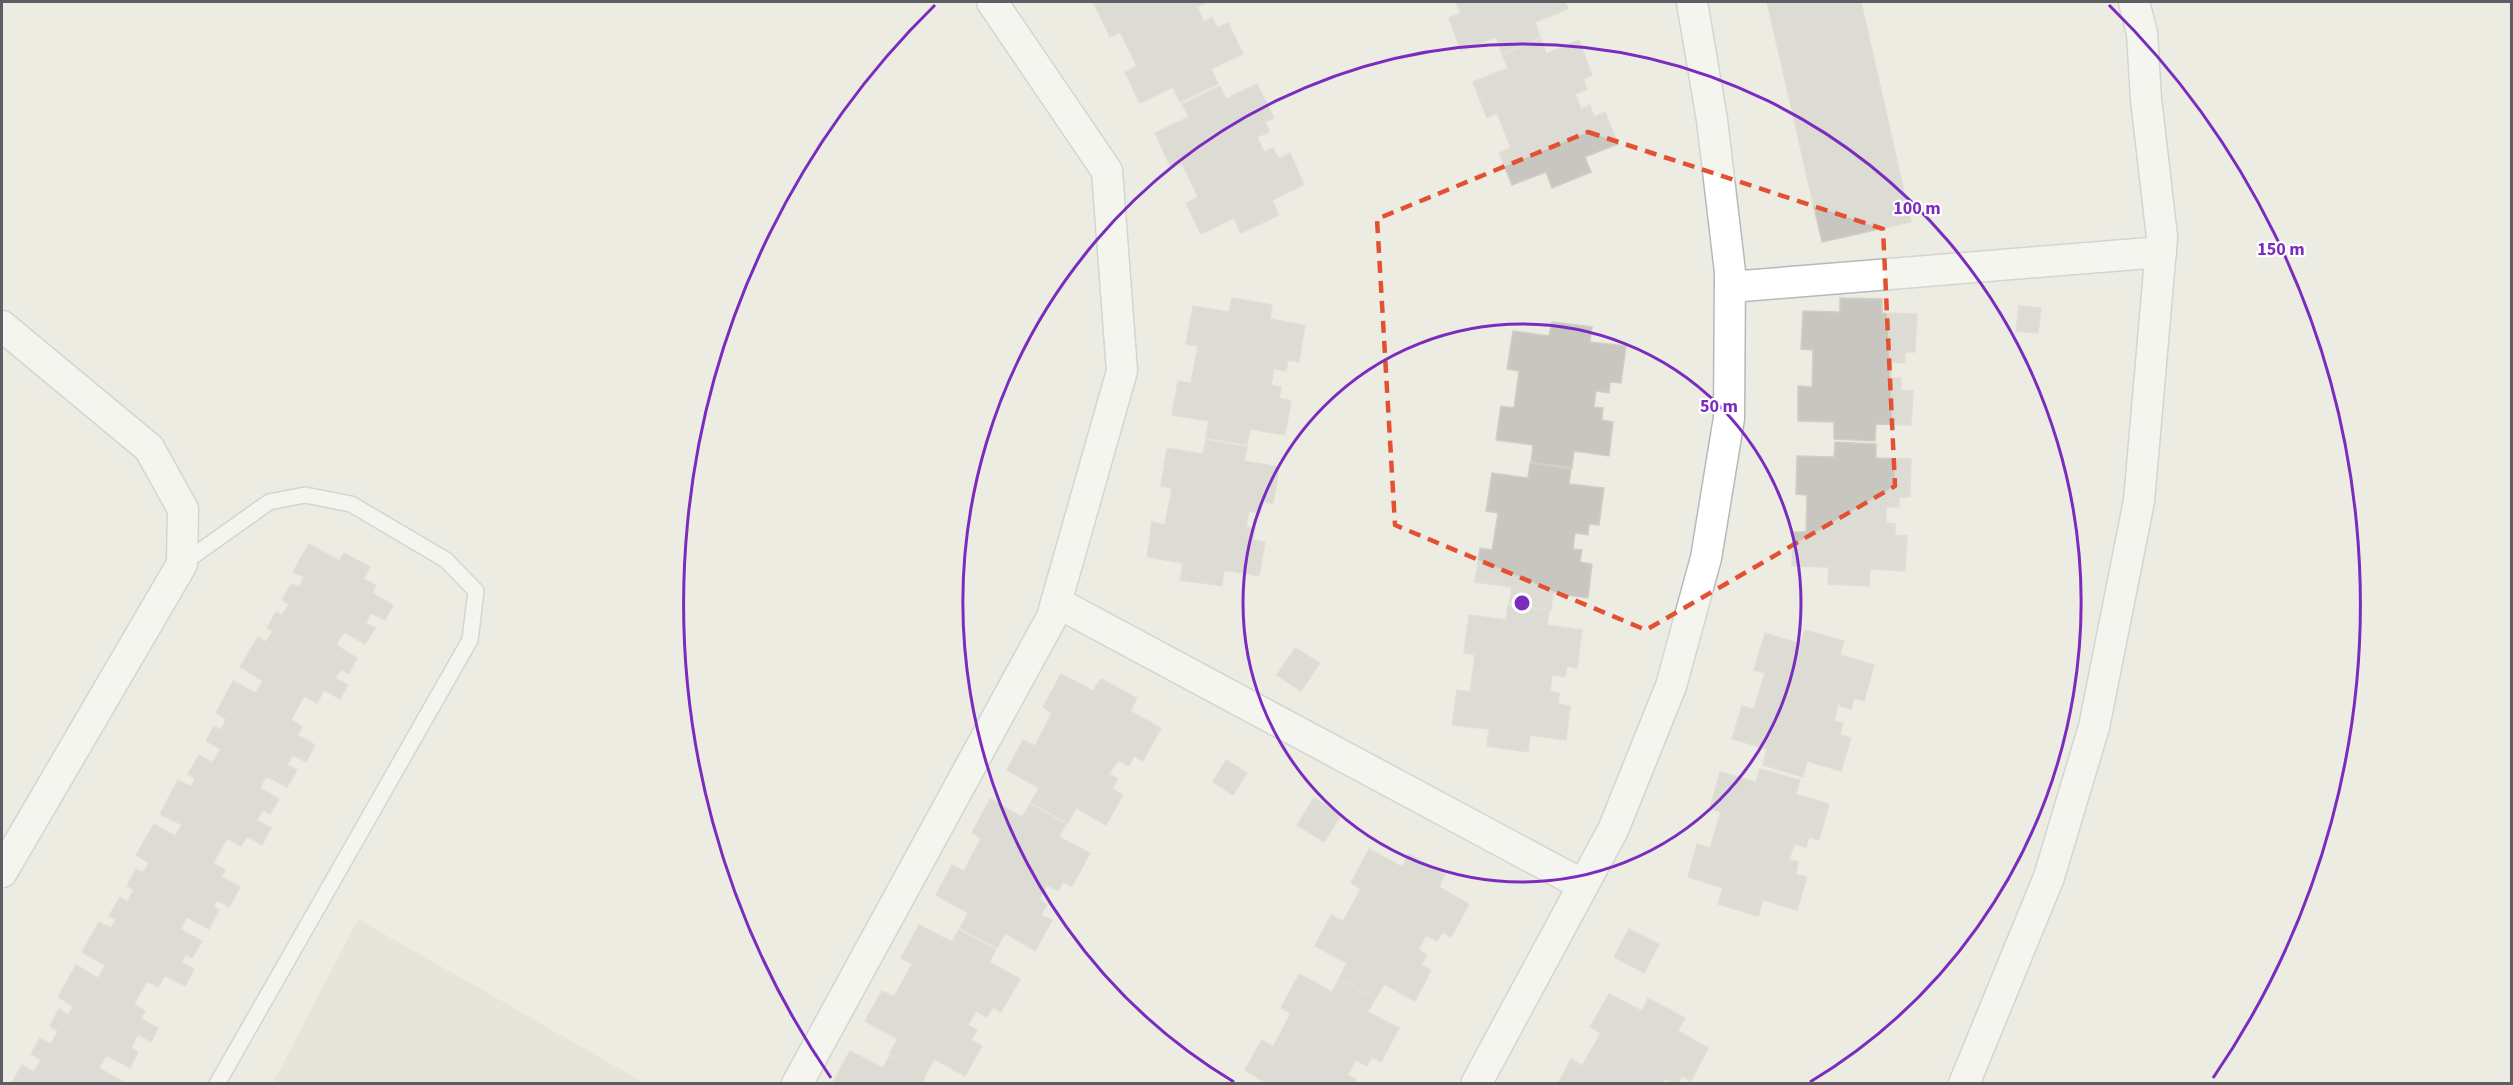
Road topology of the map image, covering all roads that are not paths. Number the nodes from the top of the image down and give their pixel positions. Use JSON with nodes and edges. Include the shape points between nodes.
{"nodes":[{"id":1,"x":992,"y":2,"type":"edge"},
{"id":2,"x":1692,"y":2,"type":"edge"},
{"id":3,"x":2134,"y":2,"type":"edge"},
{"id":4,"x":2161,"y":252,"type":"junction"},
{"id":5,"x":1730,"y":287,"type":"junction"},
{"id":6,"x":2,"y":326,"type":"edge"},
{"id":7,"x":182,"y":564,"type":"junction"},
{"id":8,"x":1056,"y":603,"type":"junction"},
{"id":9,"x":2,"y":872,"type":"edge"},
{"id":10,"x":1583,"y":885,"type":"junction"},
{"id":11,"x":217,"y":1083,"type":"edge"},
{"id":12,"x":797,"y":1083,"type":"edge"},
{"id":13,"x":1476,"y":1083,"type":"edge"},
{"id":14,"x":1964,"y":1083,"type":"edge"}],
"edges":[{"from":1,"to":8,"type":"street","via":[[1107,171],[1122,371]]},
{"from":2,"to":5,"type":"street","via":[[1712,120]]},
{"from":3,"to":4,"type":"street","via":[[2142,33]]},
{"from":4,"to":5,"type":"street"},
{"from":4,"to":14,"type":"street","via":[[2139,501],[2094,727],[2049,877]]},
{"from":5,"to":10,"type":"street","via":[[1729,418],[1706,558],[1671,686],[1613,830]]},
{"from":6,"to":7,"type":"street","via":[[149,448],[183,508]]},
{"from":7,"to":9,"type":"street"},
{"from":7,"to":11,"type":"lane","via":[[269,502],[305,495],[351,504],[446,560],[476,591],[470,640]]},
{"from":8,"to":10,"type":"street"},
{"from":8,"to":12,"type":"street","via":[[1052,617]]},
{"from":10,"to":13,"type":"street"}]}
